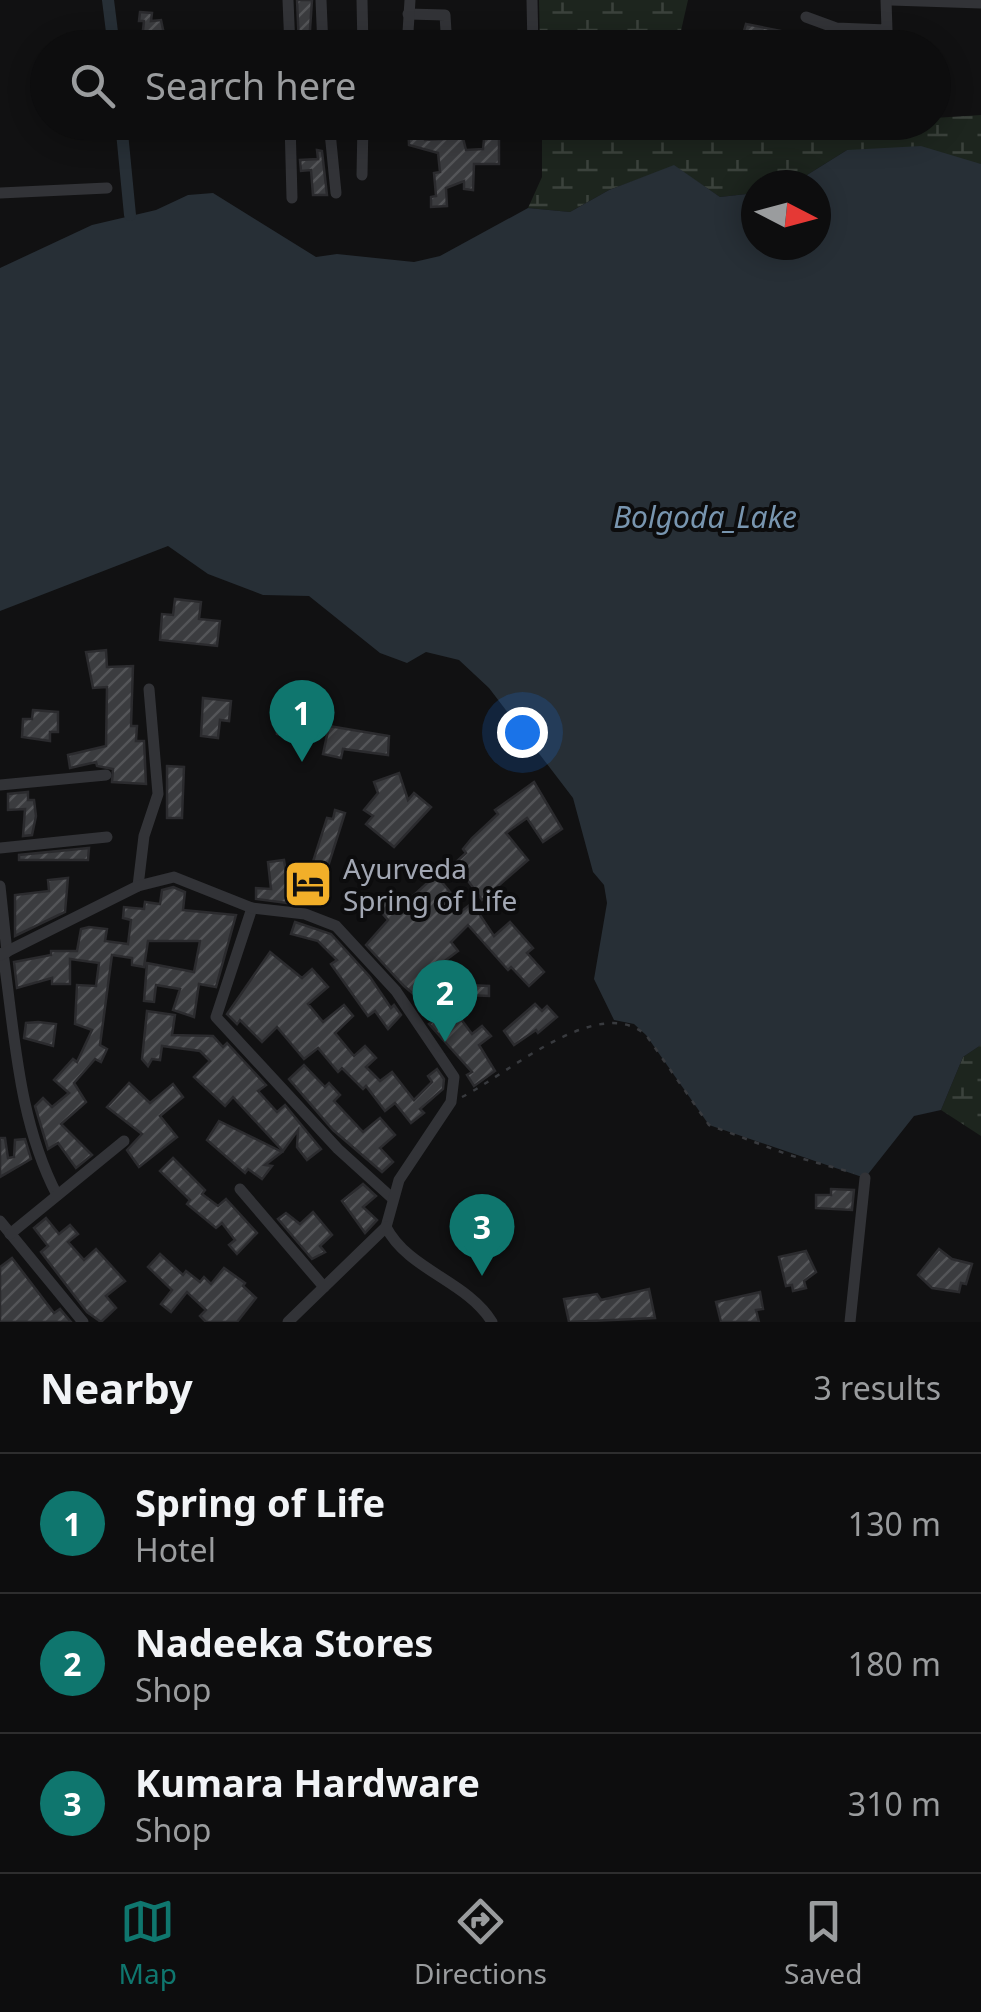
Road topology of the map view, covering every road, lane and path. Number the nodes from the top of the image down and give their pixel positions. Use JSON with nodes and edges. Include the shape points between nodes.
{"nodes":[{"id":1,"x":288,"y":0,"type":"edge"},
{"id":2,"x":321,"y":0,"type":"edge"},
{"id":3,"x":362,"y":0,"type":"edge"},
{"id":4,"x":410,"y":0,"type":"edge"},
{"id":5,"x":532,"y":0,"type":"edge"},
{"id":6,"x":889,"y":0,"type":"edge"},
{"id":7,"x":981,"y":3,"type":"edge"},
{"id":8,"x":408,"y":14,"type":"junction"},
{"id":9,"x":806,"y":18,"type":"dead end"},
{"id":10,"x":289,"y":30,"type":"edge"},
{"id":11,"x":322,"y":30,"type":"edge"},
{"id":12,"x":363,"y":30,"type":"edge"},
{"id":13,"x":408,"y":30,"type":"edge"},
{"id":14,"x":446,"y":30,"type":"edge"},
{"id":15,"x":533,"y":30,"type":"edge"},
{"id":16,"x":290,"y":140,"type":"edge"},
{"id":17,"x":331,"y":140,"type":"edge"},
{"id":18,"x":363,"y":140,"type":"edge"},
{"id":19,"x":362,"y":174,"type":"dead end"},
{"id":20,"x":107,"y":188,"type":"dead end"},
{"id":21,"x":0,"y":193,"type":"edge"},
{"id":22,"x":336,"y":193,"type":"dead end"},
{"id":23,"x":292,"y":198,"type":"dead end"},
{"id":24,"x":149,"y":689,"type":"dead end"},
{"id":25,"x":106,"y":775,"type":"dead end"},
{"id":26,"x":0,"y":785,"type":"edge"},
{"id":27,"x":107,"y":837,"type":"dead end"},
{"id":28,"x":0,"y":848,"type":"edge"},
{"id":29,"x":0,"y":886,"type":"edge"},
{"id":30,"x":138,"y":886,"type":"junction"},
{"id":31,"x":252,"y":908,"type":"junction"},
{"id":32,"x":3,"y":953,"type":"edge"},
{"id":33,"x":451,"y":1102,"type":"junction"},
{"id":34,"x":124,"y":1141,"type":"dead end"},
{"id":35,"x":864,"y":1178,"type":"joint"},
{"id":36,"x":240,"y":1190,"type":"dead end"},
{"id":37,"x":57,"y":1195,"type":"junction"},
{"id":38,"x":392,"y":1198,"type":"junction"},
{"id":39,"x":0,"y":1221,"type":"edge"},
{"id":40,"x":386,"y":1227,"type":"junction"},
{"id":41,"x":10,"y":1234,"type":"junction"},
{"id":42,"x":324,"y":1288,"type":"junction"},
{"id":43,"x":83,"y":1322,"type":"edge"},
{"id":44,"x":288,"y":1322,"type":"edge"},
{"id":45,"x":492,"y":1322,"type":"edge"},
{"id":46,"x":850,"y":1322,"type":"edge"}],
"edges":[{"from":1,"to":10,"type":"street"},
{"from":2,"to":11,"type":"street"},
{"from":3,"to":12,"type":"street"},
{"from":4,"to":8,"type":"street"},
{"from":5,"to":15,"type":"street"},
{"from":6,"to":7,"type":"street"},
{"from":6,"to":9,"type":"street","via":[[887,30],[836,28]]},
{"from":8,"to":13,"type":"street"},
{"from":8,"to":14,"type":"street","via":[[446,15]]},
{"from":16,"to":23,"type":"street"},
{"from":17,"to":22,"type":"street"},
{"from":18,"to":19,"type":"street"},
{"from":20,"to":21,"type":"street"},
{"from":24,"to":30,"type":"street","via":[[158,794]]},
{"from":25,"to":26,"type":"street"},
{"from":27,"to":28,"type":"street"},
{"from":29,"to":32,"type":"street"},
{"from":30,"to":31,"type":"street","via":[[174,878]]},
{"from":30,"to":32,"type":"street"},
{"from":31,"to":33,"type":"street","via":[[319,918],[368,957],[454,1076]]},
{"from":31,"to":38,"type":"street","via":[[216,1017]]},
{"from":32,"to":37,"type":"street","via":[[24,1109]]},
{"from":33,"to":35,"type":"path","via":[[532,1055],[614,1020],[646,1035],[708,1126]]},
{"from":33,"to":38,"type":"street","via":[[410,1158]]},
{"from":34,"to":37,"type":"street"},
{"from":35,"to":46,"type":"street"},
{"from":36,"to":42,"type":"street"},
{"from":37,"to":41,"type":"street"},
{"from":38,"to":40,"type":"street"},
{"from":39,"to":41,"type":"street"},
{"from":40,"to":42,"type":"street"},
{"from":40,"to":45,"type":"street","via":[[407,1251],[480,1303]]},
{"from":41,"to":43,"type":"street"},
{"from":42,"to":44,"type":"street"}]}
